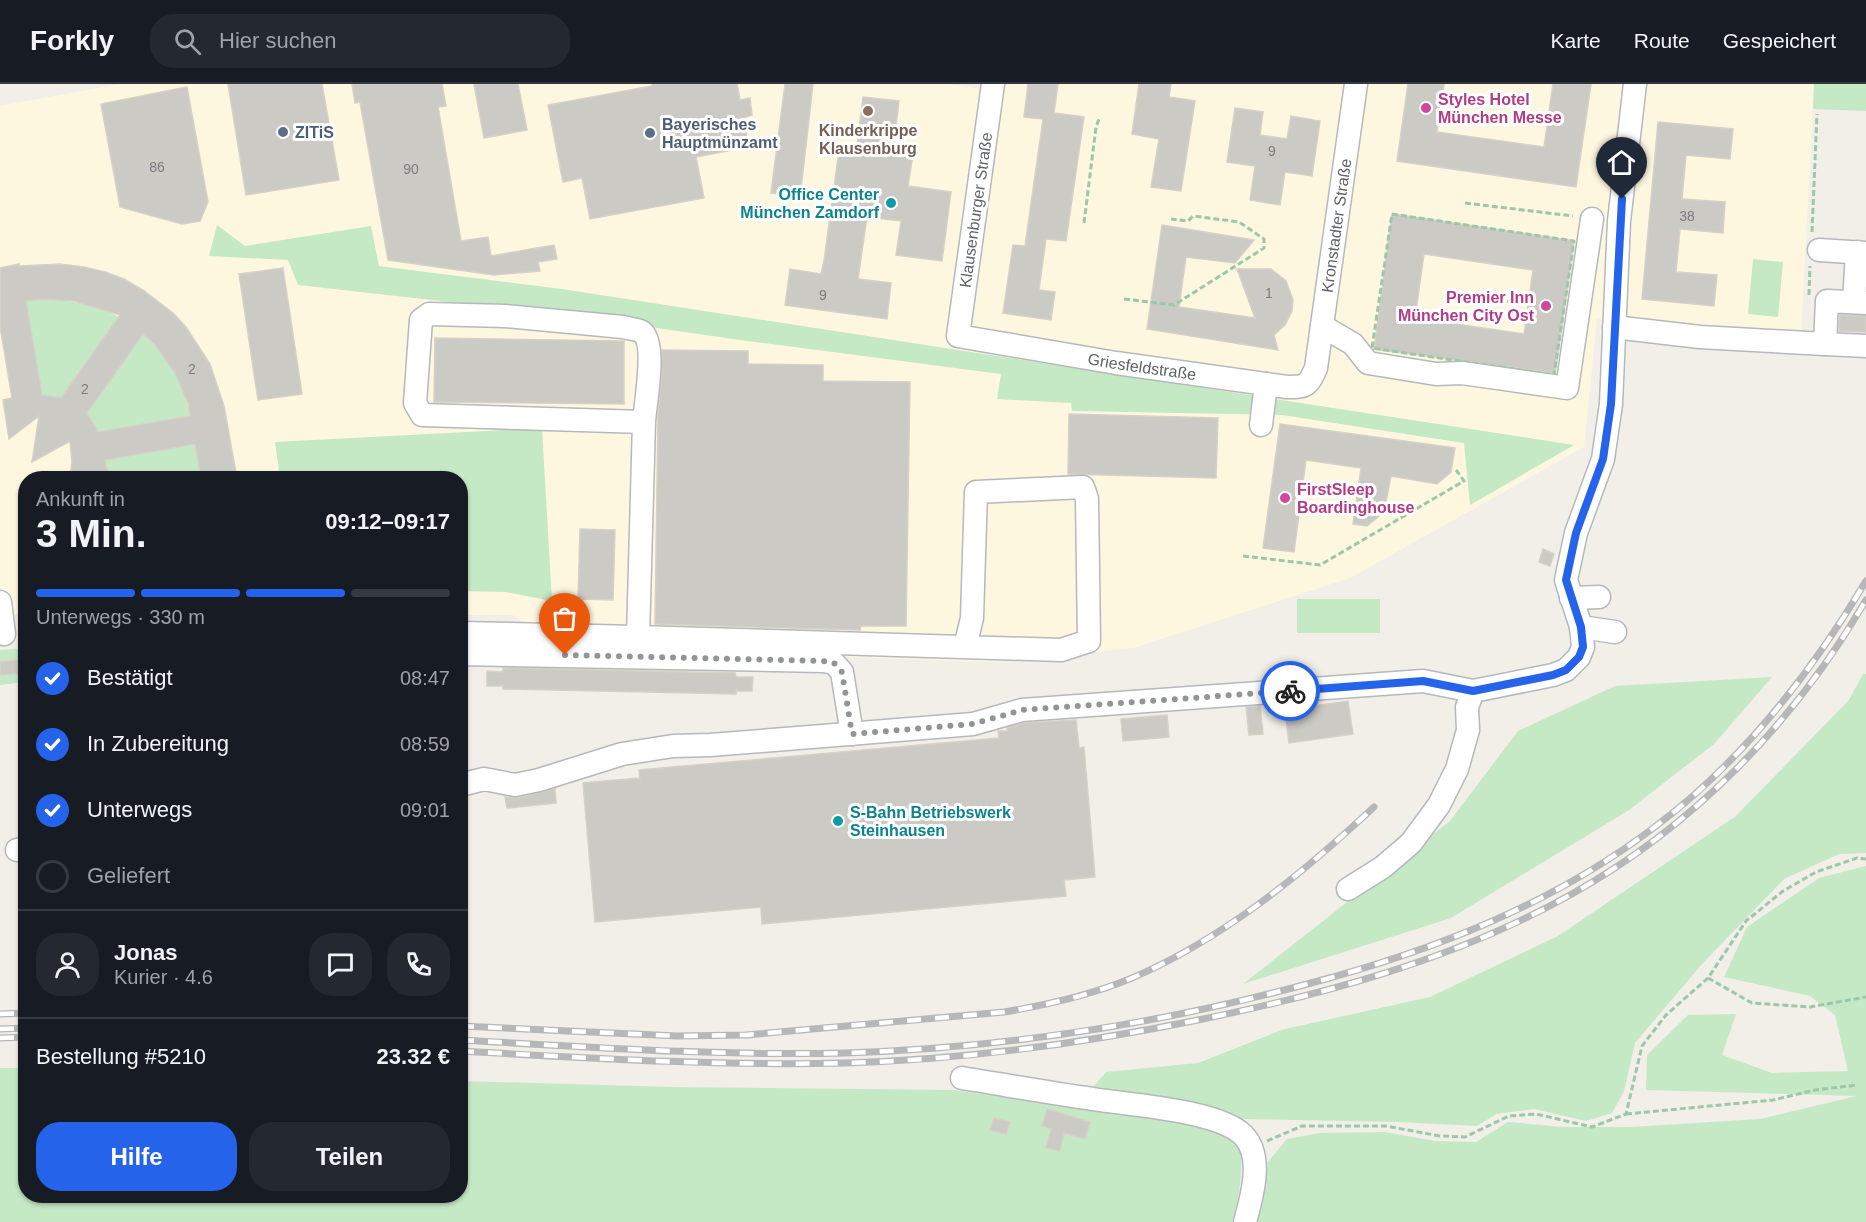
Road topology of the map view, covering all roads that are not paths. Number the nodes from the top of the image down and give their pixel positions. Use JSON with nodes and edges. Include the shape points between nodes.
{"nodes":[{"id":1,"x":993,"y":84,"type":"edge"},
{"id":2,"x":1356,"y":84,"type":"edge"},
{"id":3,"x":1635,"y":84,"type":"edge"},
{"id":4,"x":1592,"y":219,"type":"road end"},
{"id":5,"x":1814,"y":252,"type":"road end"},
{"id":6,"x":1861,"y":252,"type":"edge"},
{"id":7,"x":1860,"y":303,"type":"edge"},
{"id":8,"x":1322,"y":326,"type":"junction"},
{"id":9,"x":1614,"y":327,"type":"junction"},
{"id":10,"x":958,"y":336,"type":"joint"},
{"id":11,"x":1825,"y":344,"type":"junction"},
{"id":12,"x":1866,"y":346,"type":"edge"},
{"id":13,"x":1316,"y":368,"type":"joint"},
{"id":14,"x":1266,"y":384,"type":"junction"},
{"id":15,"x":644,"y":422,"type":"junction"},
{"id":16,"x":1261,"y":425,"type":"dead end"},
{"id":17,"x":1599,"y":597,"type":"dead end"},
{"id":18,"x":1571,"y":598,"type":"junction"},
{"id":19,"x":0,"y":602,"type":"edge"},
{"id":20,"x":1581,"y":627,"type":"junction"},
{"id":21,"x":1615,"y":632,"type":"dead end"},
{"id":22,"x":468,"y":633,"type":"edge"},
{"id":23,"x":10,"y":634,"type":"edge"},
{"id":24,"x":638,"y":637,"type":"junction"},
{"id":25,"x":965,"y":647,"type":"junction"},
{"id":26,"x":468,"y":654,"type":"edge"},
{"id":27,"x":1473,"y":691,"type":"junction"},
{"id":28,"x":852,"y":734,"type":"junction"},
{"id":29,"x":468,"y":783,"type":"edge"},
{"id":30,"x":1348,"y":889,"type":"dead end"},
{"id":31,"x":962,"y":1078,"type":"dead end"},
{"id":32,"x":1245,"y":1222,"type":"edge"}],
"edges":[{"from":1,"to":10,"type":"street","name":"Klausenburger Straße"},
{"from":2,"to":8,"type":"street","name":"Kronstadter Straße"},
{"from":3,"to":9,"type":"street","via":[[1619,221]]},
{"from":4,"to":8,"type":"street","via":[[1567,388],[1368,363],[1353,344]]},
{"from":5,"to":6,"type":"street"},
{"from":6,"to":7,"type":"street"},
{"from":7,"to":11,"type":"street","via":[[1827,301]]},
{"from":8,"to":13,"type":"street","name":"Kronstadter Straße"},
{"from":9,"to":11,"type":"street","via":[[1700,337]]},
{"from":9,"to":18,"type":"street","via":[[1611,404],[1603,459],[1570,553],[1566,580]]},
{"from":10,"to":14,"type":"street","name":"Griesfeldstraße"},
{"from":11,"to":12,"type":"street"},
{"from":13,"to":14,"type":"street","name":"Griesfeldstraße","via":[[1310,383],[1302,387]]},
{"from":14,"to":16,"type":"street"},
{"from":15,"to":15,"type":"street","via":[[422,415],[415,403],[421,321],[429,314],[505,316],[641,332],[650,351]]},
{"from":15,"to":24,"type":"street"},
{"from":17,"to":18,"type":"street"},
{"from":18,"to":20,"type":"street"},
{"from":19,"to":23,"type":"street"},
{"from":20,"to":21,"type":"street"},
{"from":20,"to":27,"type":"street","via":[[1583,647],[1566,670]]},
{"from":22,"to":24,"type":"street"},
{"from":24,"to":25,"type":"street"},
{"from":25,"to":25,"type":"street","via":[[1061,650],[1089,641],[1087,500],[1083,487],[976,492],[972,618]]},
{"from":26,"to":28,"type":"street","via":[[834,663],[842,672]]},
{"from":27,"to":28,"type":"street","via":[[1423,681],[1022,710],[973,724]]},
{"from":27,"to":30,"type":"street","via":[[1457,769],[1439,805],[1411,843]]},
{"from":28,"to":29,"type":"street","via":[[673,746],[622,754],[515,785],[484,779]]},
{"from":31,"to":32,"type":"street","via":[[1221,1122],[1242,1134],[1253,1150],[1253,1191]]}]}
